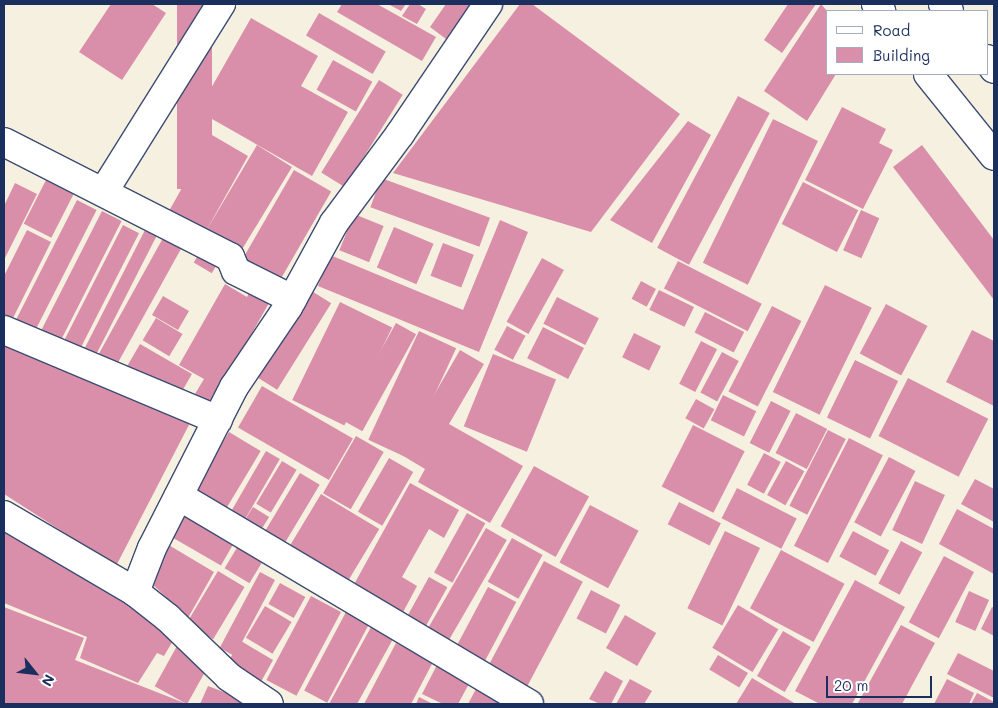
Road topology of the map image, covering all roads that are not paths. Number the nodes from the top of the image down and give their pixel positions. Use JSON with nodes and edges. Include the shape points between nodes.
{"nodes":[{"id":1,"x":221,"y":4,"type":"edge"},
{"id":2,"x":488,"y":4,"type":"edge"},
{"id":3,"x":929,"y":75,"type":"edge"},
{"id":4,"x":4,"y":142,"type":"edge"},
{"id":5,"x":994,"y":156,"type":"edge"},
{"id":6,"x":104,"y":191,"type":"junction"},
{"id":7,"x":292,"y":299,"type":"junction"},
{"id":8,"x":4,"y":330,"type":"edge"},
{"id":9,"x":218,"y":420,"type":"junction"},
{"id":10,"x":180,"y":496,"type":"junction"},
{"id":11,"x":4,"y":515,"type":"edge"},
{"id":12,"x":135,"y":592,"type":"junction"},
{"id":13,"x":269,"y":704,"type":"edge"},
{"id":14,"x":529,"y":704,"type":"edge"}],
"edges":[{"from":1,"to":6,"type":"main road"},
{"from":2,"to":7,"type":"main road","via":[[400,134],[334,223]]},
{"from":3,"to":5,"type":"main road"},
{"from":4,"to":6,"type":"main road"},
{"from":6,"to":7,"type":"main road","via":[[230,257],[236,271]]},
{"from":7,"to":9,"type":"main road","via":[[234,387]]},
{"from":8,"to":9,"type":"main road"},
{"from":9,"to":10,"type":"main road"},
{"from":10,"to":12,"type":"main road","via":[[152,548]]},
{"from":10,"to":14,"type":"main road"},
{"from":11,"to":12,"type":"main road"},
{"from":12,"to":13,"type":"main road","via":[[168,618],[229,677]]}]}
